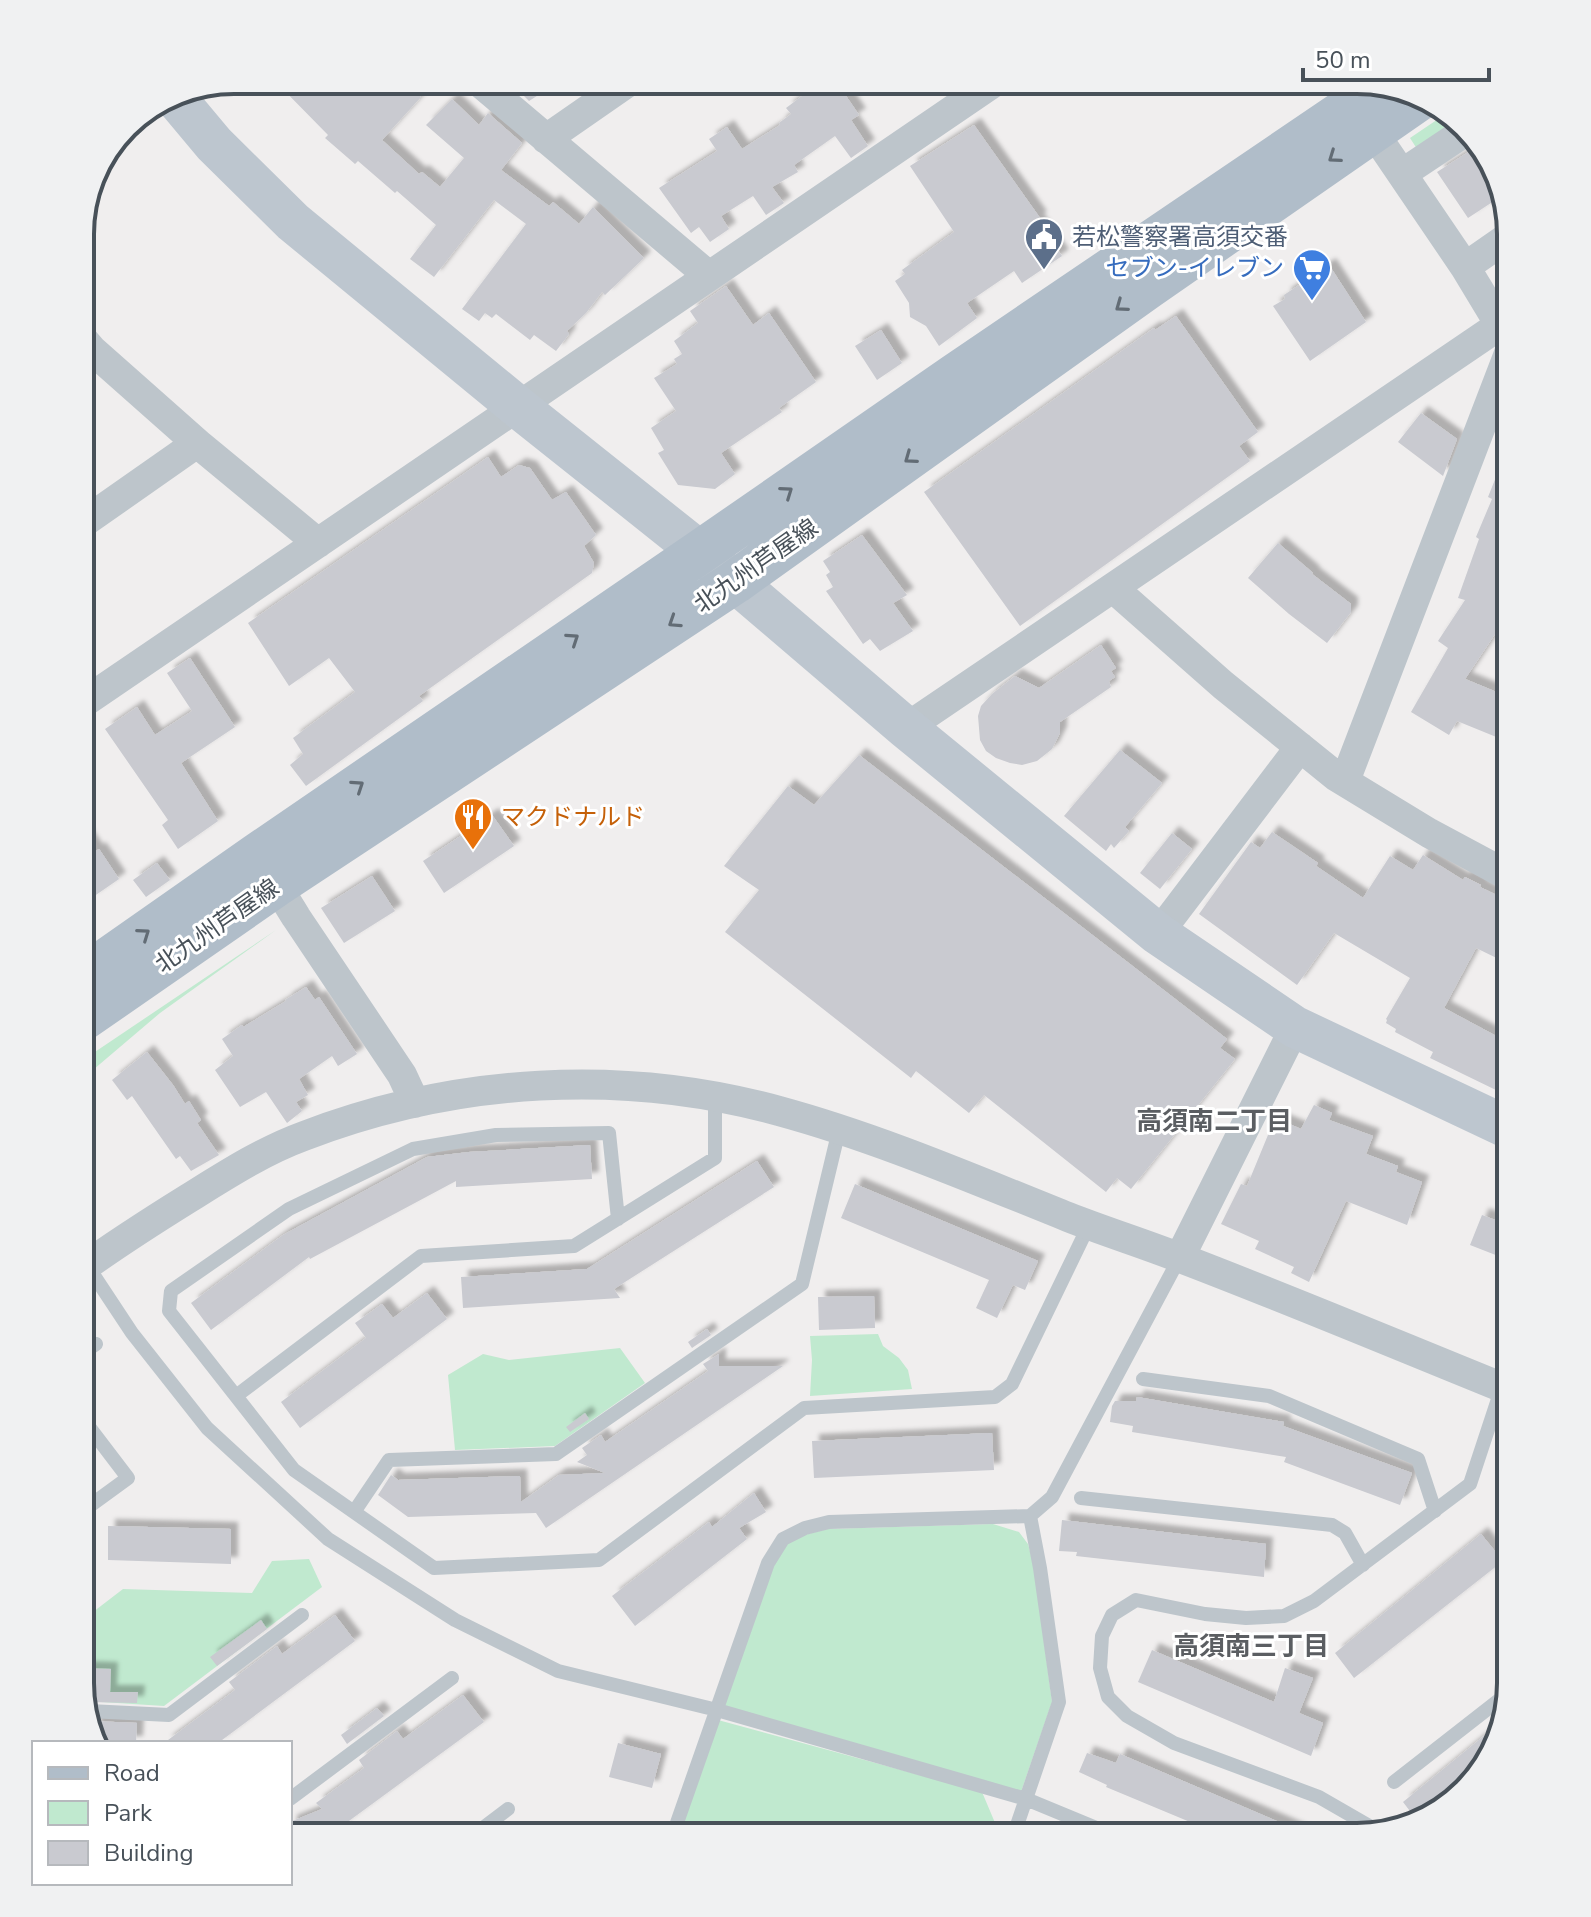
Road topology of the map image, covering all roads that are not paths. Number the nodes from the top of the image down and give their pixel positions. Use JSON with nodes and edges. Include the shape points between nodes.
{"nodes":[{"id":1,"x":493,"y":94,"type":"edge"},
{"id":2,"x":611,"y":94,"type":"edge"},
{"id":3,"x":976,"y":94,"type":"edge"},
{"id":4,"x":1391,"y":99,"type":"edge"},
{"id":5,"x":1362,"y":100,"type":"edge"},
{"id":6,"x":181,"y":105,"type":"edge"},
{"id":7,"x":1457,"y":137,"type":"edge"},
{"id":8,"x":546,"y":139,"type":"junction"},
{"id":9,"x":1403,"y":173,"type":"junction"},
{"id":10,"x":1497,"y":245,"type":"edge"},
{"id":11,"x":1465,"y":267,"type":"junction"},
{"id":12,"x":709,"y":276,"type":"junction"},
{"id":13,"x":1497,"y":319,"type":"edge"},
{"id":14,"x":1497,"y":341,"type":"edge"},
{"id":15,"x":94,"y":356,"type":"edge"},
{"id":16,"x":1497,"y":363,"type":"edge"},
{"id":17,"x":518,"y":407,"type":"junction"},
{"id":18,"x":197,"y":443,"type":"junction"},
{"id":19,"x":94,"y":515,"type":"edge"},
{"id":20,"x":318,"y":543,"type":"junction"},
{"id":21,"x":700,"y":552,"type":"junction"},
{"id":22,"x":735,"y":582,"type":"junction"},
{"id":23,"x":1113,"y":588,"type":"junction"},
{"id":24,"x":94,"y":695,"type":"edge"},
{"id":25,"x":906,"y":728,"type":"junction"},
{"id":26,"x":1300,"y":747,"type":"junction"},
{"id":27,"x":1345,"y":781,"type":"junction"},
{"id":28,"x":1497,"y":868,"type":"edge"},
{"id":29,"x":266,"y":870,"type":"junction"},
{"id":30,"x":1158,"y":934,"type":"junction"},
{"id":31,"x":94,"y":971,"type":"edge"},
{"id":32,"x":94,"y":1010,"type":"edge"},
{"id":33,"x":1295,"y":1027,"type":"junction"},
{"id":34,"x":715,"y":1096,"type":"junction"},
{"id":35,"x":415,"y":1103,"type":"junction"},
{"id":36,"x":1497,"y":1122,"type":"edge"},
{"id":37,"x":839,"y":1130,"type":"junction"},
{"id":38,"x":618,"y":1219,"type":"junction"},
{"id":39,"x":1089,"y":1225,"type":"junction"},
{"id":40,"x":1180,"y":1257,"type":"junction"},
{"id":41,"x":94,"y":1259,"type":"edge"},
{"id":42,"x":94,"y":1282,"type":"edge"},
{"id":43,"x":1143,"y":1379,"type":"dead end"},
{"id":44,"x":1497,"y":1385,"type":"edge"},
{"id":45,"x":236,"y":1396,"type":"junction"},
{"id":46,"x":1497,"y":1413,"type":"edge"},
{"id":47,"x":94,"y":1433,"type":"edge"},
{"id":48,"x":1081,"y":1498,"type":"dead end"},
{"id":49,"x":94,"y":1503,"type":"edge"},
{"id":50,"x":1435,"y":1511,"type":"junction"},
{"id":51,"x":354,"y":1512,"type":"junction"},
{"id":52,"x":1030,"y":1516,"type":"junction"},
{"id":53,"x":1363,"y":1565,"type":"junction"},
{"id":54,"x":302,"y":1615,"type":"dead end"},
{"id":55,"x":452,"y":1678,"type":"dead end"},
{"id":56,"x":1496,"y":1703,"type":"edge"},
{"id":57,"x":717,"y":1710,"type":"junction"},
{"id":58,"x":97,"y":1711,"type":"edge"},
{"id":59,"x":1394,"y":1782,"type":"dead end"},
{"id":60,"x":292,"y":1798,"type":"edge"},
{"id":61,"x":1026,"y":1799,"type":"junction"},
{"id":62,"x":508,"y":1809,"type":"dead end"},
{"id":63,"x":490,"y":1823,"type":"edge"},
{"id":64,"x":677,"y":1823,"type":"edge"},
{"id":65,"x":1018,"y":1823,"type":"edge"},
{"id":66,"x":1084,"y":1823,"type":"edge"},
{"id":67,"x":1363,"y":1823,"type":"edge"}],
"edges":[{"from":1,"to":8,"type":"street"},
{"from":2,"to":8,"type":"street"},
{"from":3,"to":12,"type":"street"},
{"from":4,"to":5,"type":"main road","name":"北九州芦屋線"},
{"from":5,"to":9,"type":"street"},
{"from":21,"to":5,"type":"main road","name":"北九州芦屋線","one_way":true},
{"from":5,"to":22,"type":"main road","name":"北九州芦屋線","one_way":true,"via":[[1148,287]]},
{"from":6,"to":17,"type":"street","via":[[293,222]]},
{"from":7,"to":9,"type":"street"},
{"from":8,"to":12,"type":"street"},
{"from":9,"to":11,"type":"street"},
{"from":10,"to":11,"type":"street"},
{"from":11,"to":13,"type":"street"},
{"from":12,"to":17,"type":"street"},
{"from":14,"to":23,"type":"street"},
{"from":15,"to":18,"type":"street"},
{"from":16,"to":27,"type":"street"},
{"from":17,"to":20,"type":"street"},
{"from":17,"to":21,"type":"street"},
{"from":18,"to":19,"type":"street"},
{"from":18,"to":20,"type":"street"},
{"from":20,"to":24,"type":"street"},
{"from":21,"to":22,"type":"street"},
{"from":29,"to":21,"type":"main road","name":"北九州芦屋線","one_way":true},
{"from":22,"to":25,"type":"street"},
{"from":22,"to":29,"type":"main road","name":"北九州芦屋線","one_way":true},
{"from":23,"to":25,"type":"street"},
{"from":23,"to":26,"type":"street"},
{"from":25,"to":30,"type":"street"},
{"from":26,"to":27,"type":"street"},
{"from":26,"to":30,"type":"street"},
{"from":27,"to":28,"type":"street"},
{"from":31,"to":29,"type":"main road","name":"北九州芦屋線","one_way":true},
{"from":29,"to":32,"type":"main road","name":"北九州芦屋線"},
{"from":29,"to":35,"type":"street","via":[[402,1075]]},
{"from":30,"to":33,"type":"street"},
{"from":33,"to":36,"type":"street"},
{"from":33,"to":40,"type":"street"},
{"from":34,"to":35,"type":"street","via":[[568,1084],[488,1089]]},
{"from":34,"to":37,"type":"street"},
{"from":34,"to":38,"type":"lane","via":[[715,1158]]},
{"from":35,"to":41,"type":"street","via":[[301,1137],[241,1165]]},
{"from":37,"to":39,"type":"street"},
{"from":37,"to":51,"type":"lane","via":[[802,1284],[556,1454],[389,1460]]},
{"from":38,"to":45,"type":"lane","via":[[574,1246],[421,1256]]},
{"from":38,"to":45,"type":"lane","via":[[609,1133],[496,1135],[413,1149],[289,1209],[171,1291],[169,1311]]},
{"from":39,"to":40,"type":"street"},
{"from":39,"to":51,"type":"lane","via":[[1012,1384],[995,1397],[804,1408],[599,1560],[434,1568]]},
{"from":40,"to":44,"type":"street"},
{"from":40,"to":52,"type":"lane","via":[[1052,1497]]},
{"from":42,"to":57,"type":"lane","via":[[207,1428],[328,1539],[455,1620],[558,1671]]},
{"from":43,"to":50,"type":"lane","via":[[1269,1396],[1418,1459]]},
{"from":45,"to":51,"type":"lane","via":[[294,1470]]},
{"from":46,"to":50,"type":"lane","via":[[1470,1484]]},
{"from":47,"to":49,"type":"lane","via":[[128,1478]]},
{"from":48,"to":53,"type":"lane","via":[[1332,1525],[1345,1533]]},
{"from":50,"to":53,"type":"lane"},
{"from":52,"to":57,"type":"lane","via":[[829,1522],[783,1539],[768,1563]]},
{"from":52,"to":61,"type":"lane","via":[[1059,1702]]},
{"from":53,"to":67,"type":"lane","via":[[1284,1616],[1205,1614],[1136,1600],[1112,1615],[1102,1636],[1100,1668],[1108,1697],[1127,1716],[1174,1743],[1319,1797]]},
{"from":54,"to":58,"type":"lane","via":[[169,1715]]},
{"from":55,"to":60,"type":"lane"},
{"from":56,"to":59,"type":"lane"},
{"from":57,"to":61,"type":"lane"},
{"from":57,"to":64,"type":"lane"},
{"from":61,"to":65,"type":"lane"},
{"from":61,"to":66,"type":"lane"},
{"from":62,"to":63,"type":"lane"}]}
